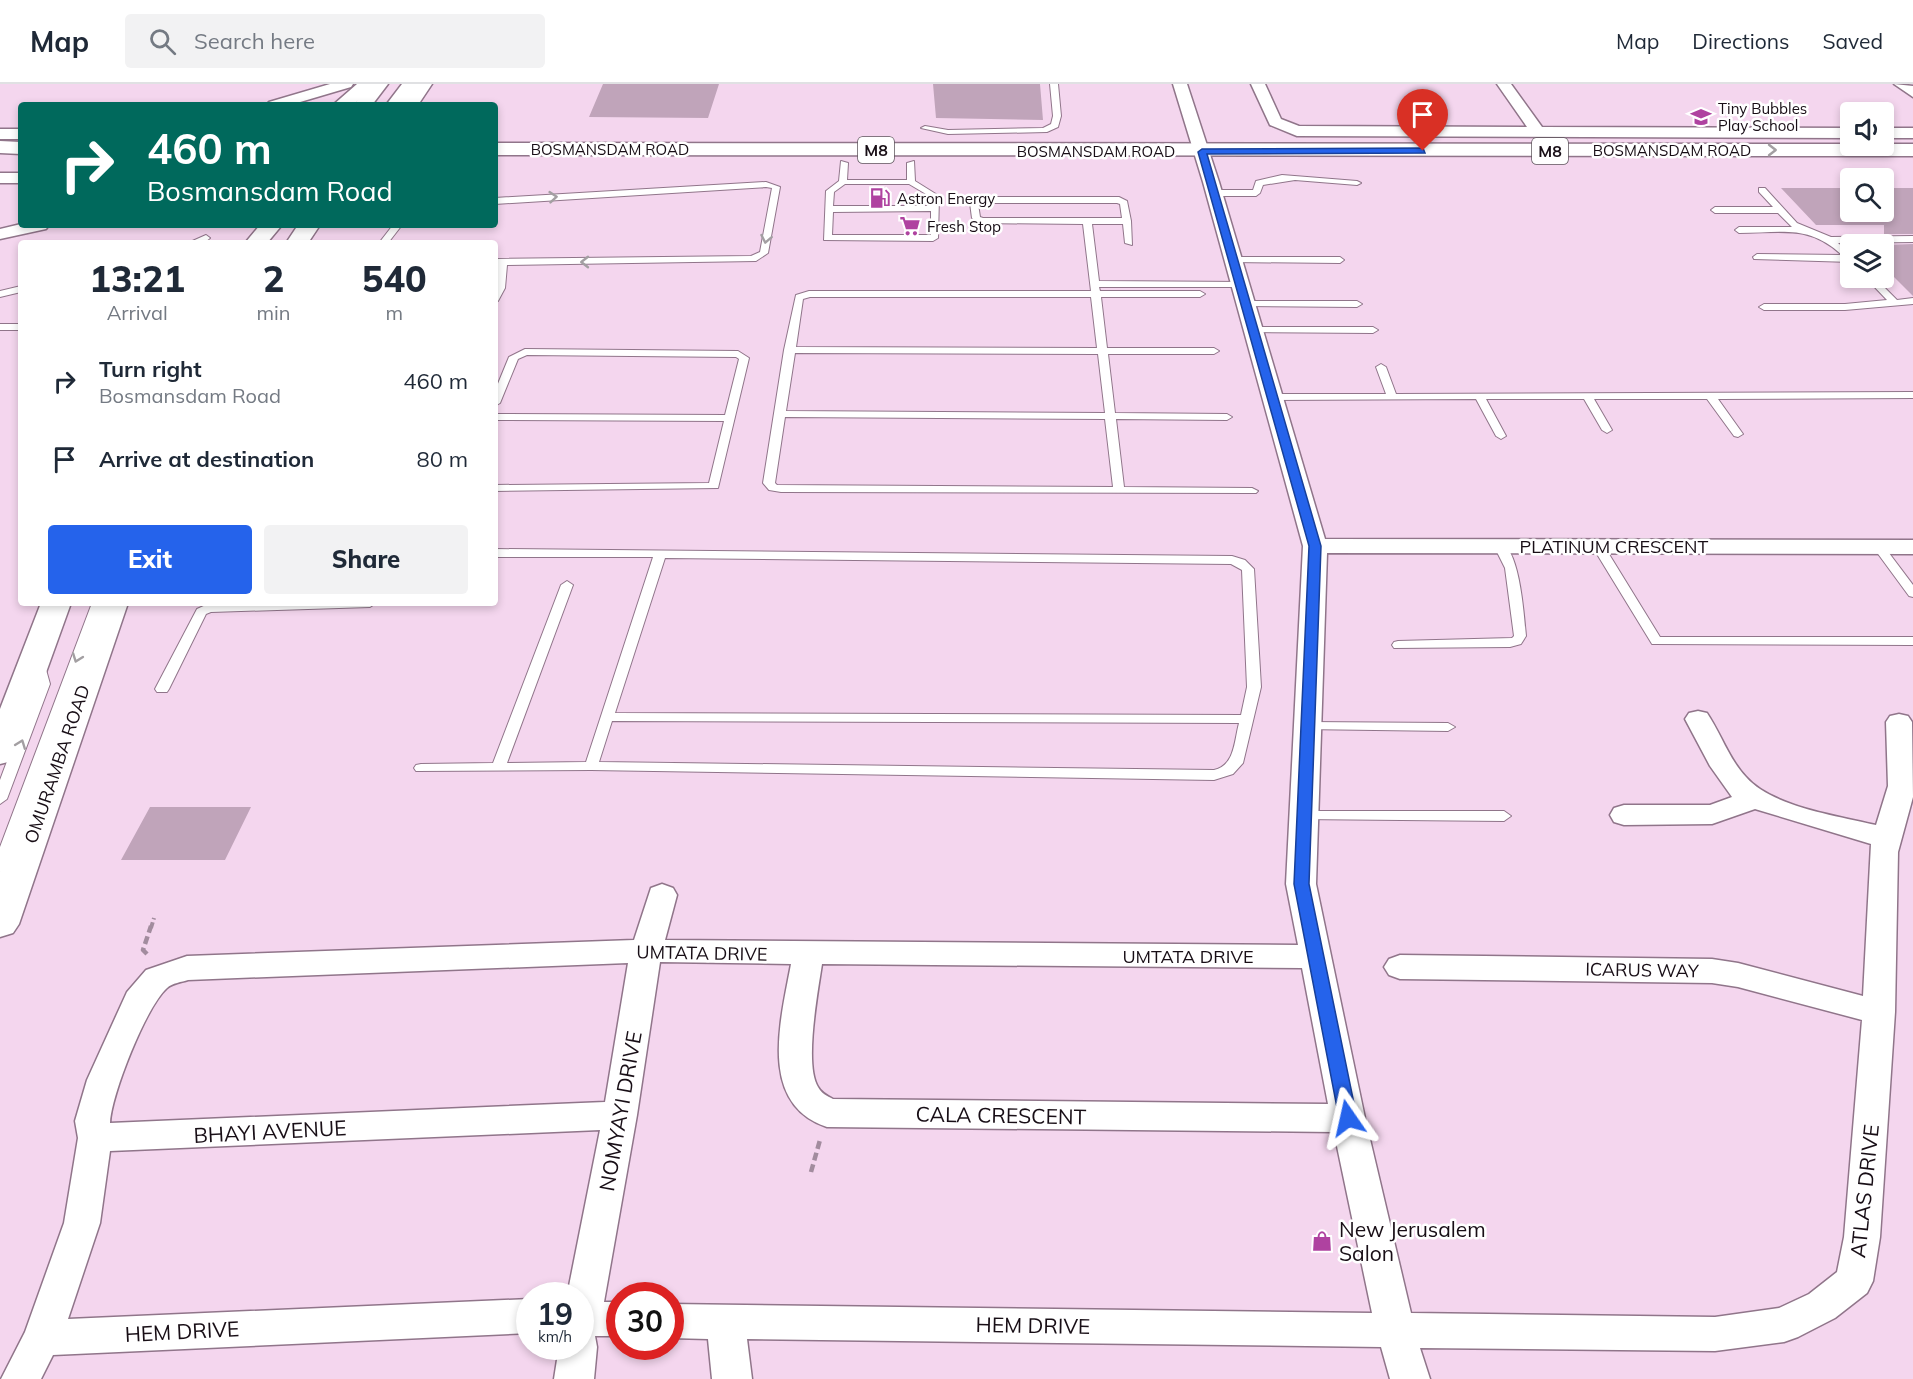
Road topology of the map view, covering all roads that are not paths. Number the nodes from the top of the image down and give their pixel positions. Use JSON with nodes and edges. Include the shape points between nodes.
{"nodes":[{"id":1,"x":346,"y":84,"type":"edge"},
{"id":2,"x":368,"y":84,"type":"edge"},
{"id":3,"x":380,"y":84,"type":"edge"},
{"id":4,"x":411,"y":84,"type":"edge"},
{"id":5,"x":423,"y":84,"type":"edge"},
{"id":6,"x":1054,"y":84,"type":"edge"},
{"id":7,"x":1180,"y":84,"type":"edge"},
{"id":8,"x":1258,"y":84,"type":"edge"},
{"id":9,"x":1504,"y":84,"type":"edge"},
{"id":10,"x":1901,"y":84,"type":"edge"},
{"id":11,"x":1913,"y":93,"type":"edge"},
{"id":12,"x":284,"y":102,"type":"edge"},
{"id":13,"x":346,"y":102,"type":"edge"},
{"id":14,"x":365,"y":102,"type":"edge"},
{"id":15,"x":397,"y":102,"type":"edge"},
{"id":16,"x":411,"y":102,"type":"edge"},
{"id":17,"x":925,"y":128,"type":"dead end"},
{"id":18,"x":1538,"y":132,"type":"junction"},
{"id":19,"x":1840,"y":133,"type":"edge"},
{"id":20,"x":1894,"y":133,"type":"edge"},
{"id":21,"x":1913,"y":133,"type":"edge"},
{"id":22,"x":0,"y":134,"type":"edge"},
{"id":23,"x":18,"y":134,"type":"edge"},
{"id":24,"x":498,"y":143,"type":"edge"},
{"id":25,"x":0,"y":147,"type":"edge"},
{"id":26,"x":18,"y":148,"type":"edge"},
{"id":27,"x":498,"y":149,"type":"edge"},
{"id":28,"x":594,"y":149,"type":"junction"},
{"id":29,"x":1913,"y":150,"type":"edge"},
{"id":30,"x":1204,"y":158,"type":"junction"},
{"id":31,"x":0,"y":161,"type":"edge"},
{"id":32,"x":18,"y":161,"type":"edge"},
{"id":33,"x":498,"y":163,"type":"edge"},
{"id":34,"x":1913,"y":165,"type":"edge"},
{"id":35,"x":844,"y":172,"type":"junction"},
{"id":36,"x":911,"y":172,"type":"junction"},
{"id":37,"x":0,"y":178,"type":"edge"},
{"id":38,"x":18,"y":178,"type":"edge"},
{"id":39,"x":1357,"y":183,"type":"dead end"},
{"id":40,"x":1762,"y":190,"type":"dead end"},
{"id":41,"x":1215,"y":193,"type":"junction"},
{"id":42,"x":498,"y":201,"type":"edge"},
{"id":43,"x":828,"y":208,"type":"junction"},
{"id":44,"x":936,"y":208,"type":"junction"},
{"id":45,"x":1715,"y":210,"type":"dead end"},
{"id":46,"x":1780,"y":210,"type":"junction"},
{"id":47,"x":1086,"y":221,"type":"junction"},
{"id":48,"x":1127,"y":221,"type":"junction"},
{"id":49,"x":27,"y":228,"type":"edge"},
{"id":50,"x":396,"y":228,"type":"edge"},
{"id":51,"x":1739,"y":230,"type":"dead end"},
{"id":52,"x":1803,"y":230,"type":"junction"},
{"id":53,"x":0,"y":234,"type":"edge"},
{"id":54,"x":206,"y":238,"type":"dead end"},
{"id":55,"x":1913,"y":239,"type":"edge"},
{"id":56,"x":200,"y":240,"type":"edge"},
{"id":57,"x":386,"y":240,"type":"edge"},
{"id":58,"x":1830,"y":240,"type":"junction"},
{"id":59,"x":1129,"y":243,"type":"dead end"},
{"id":60,"x":1840,"y":249,"type":"edge"},
{"id":61,"x":1757,"y":257,"type":"dead end"},
{"id":62,"x":1840,"y":258,"type":"edge"},
{"id":63,"x":1340,"y":260,"type":"dead end"},
{"id":64,"x":499,"y":262,"type":"edge"},
{"id":65,"x":1240,"y":281,"type":"junction"},
{"id":66,"x":1093,"y":285,"type":"junction"},
{"id":67,"x":1880,"y":288,"type":"edge"},
{"id":68,"x":18,"y":290,"type":"edge"},
{"id":69,"x":498,"y":292,"type":"edge"},
{"id":70,"x":0,"y":294,"type":"edge"},
{"id":71,"x":1200,"y":294,"type":"dead end"},
{"id":72,"x":1894,"y":302,"type":"junction"},
{"id":73,"x":1913,"y":302,"type":"edge"},
{"id":74,"x":1357,"y":303,"type":"dead end"},
{"id":75,"x":1764,"y":307,"type":"dead end"},
{"id":76,"x":0,"y":327,"type":"edge"},
{"id":77,"x":18,"y":327,"type":"edge"},
{"id":78,"x":1254,"y":330,"type":"junction"},
{"id":79,"x":1373,"y":330,"type":"dead end"},
{"id":80,"x":789,"y":350,"type":"junction"},
{"id":81,"x":1101,"y":351,"type":"junction"},
{"id":82,"x":1214,"y":351,"type":"dead end"},
{"id":83,"x":1381,"y":367,"type":"dead end"},
{"id":84,"x":1913,"y":394,"type":"edge"},
{"id":85,"x":1710,"y":395,"type":"junction"},
{"id":86,"x":498,"y":396,"type":"edge"},
{"id":87,"x":1479,"y":396,"type":"junction"},
{"id":88,"x":1587,"y":396,"type":"junction"},
{"id":89,"x":1273,"y":397,"type":"junction"},
{"id":90,"x":1392,"y":397,"type":"junction"},
{"id":91,"x":779,"y":414,"type":"junction"},
{"id":92,"x":498,"y":417,"type":"edge"},
{"id":93,"x":1110,"y":417,"type":"junction"},
{"id":94,"x":1227,"y":417,"type":"dead end"},
{"id":95,"x":730,"y":418,"type":"junction"},
{"id":96,"x":1607,"y":430,"type":"dead end"},
{"id":97,"x":1738,"y":434,"type":"dead end"},
{"id":98,"x":1501,"y":436,"type":"dead end"},
{"id":99,"x":498,"y":488,"type":"edge"},
{"id":100,"x":1119,"y":489,"type":"junction"},
{"id":101,"x":1252,"y":491,"type":"dead end"},
{"id":102,"x":1315,"y":546,"type":"junction"},
{"id":103,"x":1500,"y":546,"type":"junction"},
{"id":104,"x":1598,"y":546,"type":"junction"},
{"id":105,"x":1879,"y":547,"type":"junction"},
{"id":106,"x":1913,"y":547,"type":"edge"},
{"id":107,"x":498,"y":553,"type":"edge"},
{"id":108,"x":660,"y":554,"type":"junction"},
{"id":109,"x":567,"y":585,"type":"dead end"},
{"id":110,"x":1913,"y":592,"type":"edge"},
{"id":111,"x":55,"y":606,"type":"edge"},
{"id":112,"x":97,"y":606,"type":"edge"},
{"id":113,"x":112,"y":606,"type":"edge"},
{"id":114,"x":216,"y":606,"type":"edge"},
{"id":115,"x":1913,"y":641,"type":"edge"},
{"id":116,"x":1398,"y":645,"type":"dead end"},
{"id":117,"x":35,"y":660,"type":"junction"},
{"id":118,"x":162,"y":689,"type":"dead end"},
{"id":119,"x":606,"y":717,"type":"junction"},
{"id":120,"x":1698,"y":718,"type":"dead end"},
{"id":121,"x":1246,"y":719,"type":"junction"},
{"id":122,"x":1899,"y":722,"type":"dead end"},
{"id":123,"x":1307,"y":726,"type":"junction"},
{"id":124,"x":1448,"y":727,"type":"dead end"},
{"id":125,"x":0,"y":753,"type":"edge"},
{"id":126,"x":591,"y":766,"type":"junction"},
{"id":127,"x":498,"y":767,"type":"junction"},
{"id":128,"x":420,"y":768,"type":"dead end"},
{"id":129,"x":1907,"y":788,"type":"edge"},
{"id":130,"x":0,"y":799,"type":"edge"},
{"id":131,"x":1755,"y":799,"type":"junction"},
{"id":132,"x":1624,"y":815,"type":"dead end"},
{"id":133,"x":1304,"y":816,"type":"junction"},
{"id":134,"x":1504,"y":816,"type":"dead end"},
{"id":135,"x":1887,"y":838,"type":"junction"},
{"id":136,"x":0,"y":867,"type":"edge"},
{"id":137,"x":662,"y":895,"type":"dead end"},
{"id":138,"x":0,"y":924,"type":"edge"},
{"id":139,"x":646,"y":951,"type":"junction"},
{"id":140,"x":808,"y":954,"type":"junction"},
{"id":141,"x":1316,"y":957,"type":"junction"},
{"id":142,"x":1400,"y":967,"type":"dead end"},
{"id":143,"x":1880,"y":1012,"type":"junction"},
{"id":144,"x":620,"y":1115,"type":"junction"},
{"id":145,"x":1348,"y":1118,"type":"junction"},
{"id":146,"x":95,"y":1138,"type":"junction"},
{"id":147,"x":589,"y":1282,"type":"edge"},
{"id":148,"x":516,"y":1318,"type":"edge"},
{"id":149,"x":684,"y":1321,"type":"edge"},
{"id":150,"x":726,"y":1322,"type":"junction"},
{"id":151,"x":1395,"y":1328,"type":"junction"},
{"id":152,"x":42,"y":1338,"type":"junction"},
{"id":153,"x":576,"y":1360,"type":"edge"},
{"id":154,"x":21,"y":1379,"type":"edge"},
{"id":155,"x":574,"y":1379,"type":"edge"},
{"id":156,"x":732,"y":1379,"type":"edge"},
{"id":157,"x":1410,"y":1379,"type":"edge"}],
"edges":[{"from":1,"to":12,"type":"street"},
{"from":2,"to":13,"type":"main road"},
{"from":3,"to":14,"type":"main road"},
{"from":4,"to":15,"type":"main road"},
{"from":5,"to":16,"type":"main road"},
{"from":6,"to":17,"type":"lane","via":[[1057,116],[1055,125],[1044,130],[948,132]]},
{"from":7,"to":30,"type":"street"},
{"from":8,"to":18,"type":"street","via":[[1275,122],[1297,131]]},
{"from":9,"to":18,"type":"street"},
{"from":10,"to":11,"type":"street"},
{"from":18,"to":19,"type":"street"},
{"from":20,"to":21,"type":"street"},
{"from":22,"to":23,"type":"street"},
{"from":24,"to":28,"type":"main road"},
{"from":25,"to":26,"type":"main road"},
{"from":27,"to":28,"type":"main road","name":"BOSMANSDAM ROAD","number":"M8"},
{"from":28,"to":30,"type":"main road","name":"BOSMANSDAM ROAD","number":"M8"},
{"from":30,"to":29,"type":"main road","name":"BOSMANSDAM ROAD","number":"M8","one_way":true},
{"from":30,"to":34,"type":"main road","name":"BOSMANSDAM ROAD","number":"M8"},
{"from":30,"to":36,"type":"main road","name":"BOSMANSDAM ROAD","number":"M8"},
{"from":30,"to":41,"type":"street"},
{"from":31,"to":32,"type":"main road"},
{"from":33,"to":35,"type":"main road","name":"BOSMANSDAM ROAD","number":"M8"},
{"from":35,"to":36,"type":"main road","name":"BOSMANSDAM ROAD","number":"M8"},
{"from":35,"to":43,"type":"lane","via":[[830,191]]},
{"from":36,"to":44,"type":"lane","via":[[933,194]]},
{"from":37,"to":38,"type":"street"},
{"from":39,"to":41,"type":"lane","via":[[1272,179],[1259,183],[1256,193]]},
{"from":40,"to":46,"type":"lane"},
{"from":41,"to":65,"type":"street"},
{"from":42,"to":64,"type":"lane","one_way":true,"via":[[765,184],[776,187],[764,253],[753,259]]},
{"from":43,"to":44,"type":"lane"},
{"from":43,"to":44,"type":"lane","via":[[827,238],[831,240],[931,239],[935,236]]},
{"from":45,"to":46,"type":"lane"},
{"from":46,"to":52,"type":"lane"},
{"from":47,"to":48,"type":"lane"},
{"from":47,"to":48,"type":"lane","via":[[981,221],[976,218],[974,203],[1119,200],[1124,202]]},
{"from":47,"to":66,"type":"lane"},
{"from":48,"to":59,"type":"lane"},
{"from":49,"to":53,"type":"street"},
{"from":50,"to":57,"type":"lane"},
{"from":51,"to":52,"type":"lane"},
{"from":52,"to":58,"type":"lane"},
{"from":54,"to":56,"type":"lane"},
{"from":55,"to":58,"type":"lane"},
{"from":58,"to":60,"type":"lane"},
{"from":61,"to":62,"type":"lane"},
{"from":63,"to":65,"type":"lane"},
{"from":64,"to":69,"type":"lane"},
{"from":65,"to":66,"type":"lane"},
{"from":65,"to":74,"type":"lane"},
{"from":65,"to":78,"type":"street"},
{"from":66,"to":71,"type":"lane"},
{"from":66,"to":80,"type":"lane","via":[[809,294],[797,298]]},
{"from":66,"to":81,"type":"lane"},
{"from":67,"to":72,"type":"lane"},
{"from":68,"to":70,"type":"lane"},
{"from":72,"to":73,"type":"lane"},
{"from":72,"to":75,"type":"lane","via":[[1845,307]]},
{"from":76,"to":77,"type":"lane"},
{"from":78,"to":79,"type":"lane"},
{"from":78,"to":89,"type":"street"},
{"from":80,"to":81,"type":"lane"},
{"from":80,"to":91,"type":"lane"},
{"from":81,"to":82,"type":"lane"},
{"from":81,"to":93,"type":"lane"},
{"from":83,"to":90,"type":"lane"},
{"from":84,"to":85,"type":"lane"},
{"from":85,"to":88,"type":"lane"},
{"from":85,"to":97,"type":"lane"},
{"from":86,"to":95,"type":"lane","via":[[514,357],[525,352],[738,354],[744,358]]},
{"from":87,"to":88,"type":"lane"},
{"from":87,"to":90,"type":"lane"},
{"from":87,"to":98,"type":"lane"},
{"from":88,"to":96,"type":"lane"},
{"from":89,"to":90,"type":"lane"},
{"from":89,"to":102,"type":"street"},
{"from":91,"to":93,"type":"lane"},
{"from":91,"to":100,"type":"lane","via":[[769,483],[773,488]]},
{"from":92,"to":95,"type":"lane"},
{"from":93,"to":94,"type":"lane"},
{"from":93,"to":100,"type":"lane"},
{"from":95,"to":99,"type":"lane","via":[[714,486]]},
{"from":100,"to":101,"type":"lane"},
{"from":102,"to":103,"type":"street","name":"PLATINUM CRESCENT"},
{"from":102,"to":123,"type":"street"},
{"from":103,"to":104,"type":"street","name":"PLATINUM CRESCENT"},
{"from":103,"to":116,"type":"lane","via":[[1511,568],[1520,636],[1517,641]]},
{"from":104,"to":105,"type":"street","name":"PLATINUM CRESCENT"},
{"from":104,"to":115,"type":"lane","via":[[1656,641]]},
{"from":105,"to":106,"type":"street","name":"PLATINUM CRESCENT"},
{"from":105,"to":110,"type":"lane"},
{"from":107,"to":108,"type":"lane"},
{"from":108,"to":119,"type":"lane"},
{"from":108,"to":121,"type":"lane","via":[[1232,560],[1248,569],[1254,687]]},
{"from":109,"to":127,"type":"lane"},
{"from":111,"to":117,"type":"main road"},
{"from":112,"to":136,"type":"lane","one_way":true},
{"from":113,"to":138,"type":"main road","name":"OMURAMBA ROAD"},
{"from":114,"to":118,"type":"lane","via":[[201,612]]},
{"from":117,"to":125,"type":"main road"},
{"from":130,"to":117,"type":"lane","one_way":true,"via":[[43,684],[42,669]]},
{"from":119,"to":121,"type":"lane"},
{"from":119,"to":126,"type":"lane"},
{"from":120,"to":131,"type":"street","via":[[1735,782]]},
{"from":121,"to":126,"type":"lane","via":[[1236,763],[1228,771],[1214,775]]},
{"from":122,"to":129,"type":"street","name":"ATLAS DRIVE"},
{"from":123,"to":124,"type":"lane"},
{"from":123,"to":133,"type":"street"},
{"from":126,"to":127,"type":"lane"},
{"from":127,"to":128,"type":"lane"},
{"from":129,"to":135,"type":"street","name":"ATLAS DRIVE"},
{"from":131,"to":132,"type":"street","via":[[1712,814]]},
{"from":131,"to":135,"type":"street"},
{"from":133,"to":134,"type":"lane"},
{"from":133,"to":141,"type":"street","via":[[1301,884]]},
{"from":135,"to":143,"type":"street","name":"ATLAS DRIVE","via":[[1882,852]]},
{"from":137,"to":139,"type":"street","name":"NOMYAYI DRIVE"},
{"from":139,"to":140,"type":"street","name":"UMTATA DRIVE"},
{"from":139,"to":144,"type":"street","name":"NOMYAYI DRIVE"},
{"from":139,"to":146,"type":"street","name":"UMTATA DRIVE","via":[[187,968],[157,978],[138,1001],[104,1080],[92,1121]]},
{"from":140,"to":141,"type":"street","name":"UMTATA DRIVE"},
{"from":140,"to":145,"type":"street","name":"CALA CRESCENT","via":[[796,1031],[799,1082],[808,1100],[827,1113]]},
{"from":141,"to":145,"type":"street"},
{"from":142,"to":143,"type":"street","name":"ICARUS WAY","via":[[1712,971]]},
{"from":143,"to":151,"type":"street","name":"ATLAS DRIVE","via":[[1862,1237],[1854,1281],[1822,1306],[1785,1325],[1715,1334]]},
{"from":144,"to":146,"type":"street","name":"BHAYI AVENUE"},
{"from":144,"to":147,"type":"street","name":"NOMYAYI DRIVE"},
{"from":145,"to":151,"type":"street"},
{"from":146,"to":152,"type":"street","via":[[82,1223]]},
{"from":148,"to":152,"type":"street","name":"HEM DRIVE"},
{"from":149,"to":150,"type":"street","name":"HEM DRIVE"},
{"from":150,"to":151,"type":"street","name":"HEM DRIVE"},
{"from":150,"to":156,"type":"street"},
{"from":151,"to":157,"type":"street"},
{"from":152,"to":154,"type":"street"},
{"from":153,"to":155,"type":"street","name":"NOMYAYI DRIVE"}]}
